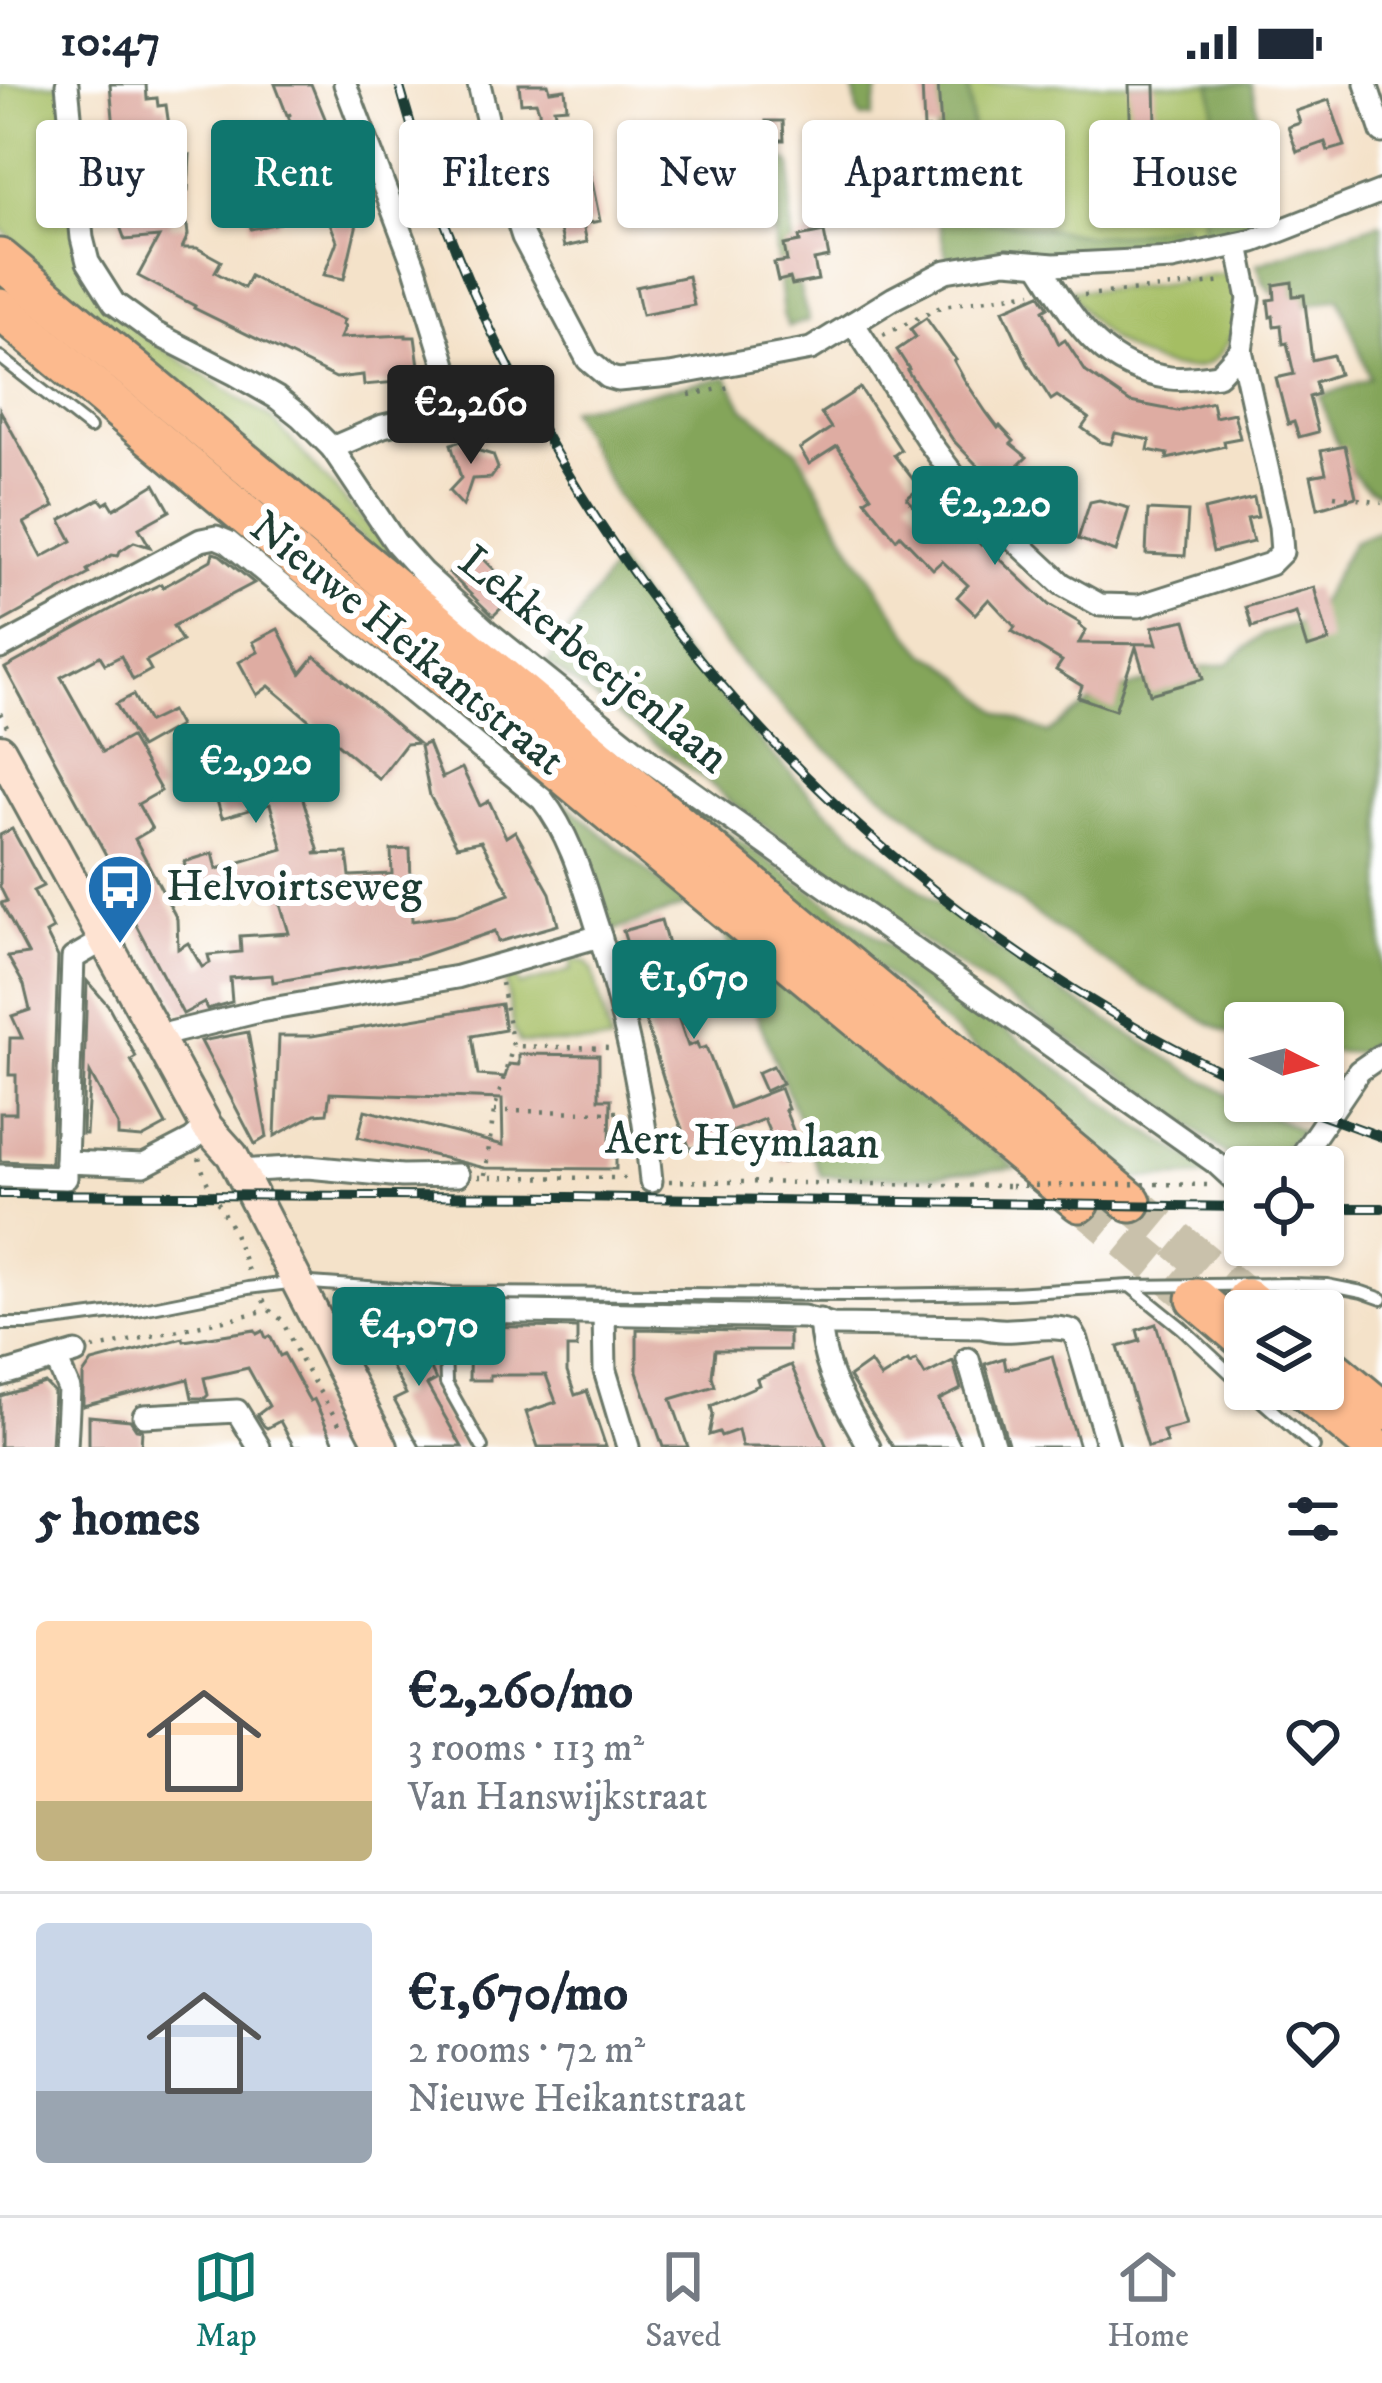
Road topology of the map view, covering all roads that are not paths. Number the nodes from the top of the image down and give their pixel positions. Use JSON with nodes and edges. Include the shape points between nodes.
{"nodes":[{"id":1,"x":68,"y":84,"type":"edge"},
{"id":2,"x":345,"y":84,"type":"edge"},
{"id":3,"x":479,"y":84,"type":"edge"},
{"id":4,"x":1366,"y":84,"type":"edge"},
{"id":5,"x":1382,"y":132,"type":"edge"},
{"id":6,"x":1382,"y":191,"type":"edge"},
{"id":7,"x":1238,"y":245,"type":"junction"},
{"id":8,"x":0,"y":259,"type":"edge"},
{"id":9,"x":1039,"y":264,"type":"junction"},
{"id":10,"x":0,"y":309,"type":"edge"},
{"id":11,"x":859,"y":333,"type":"junction"},
{"id":12,"x":1241,"y":350,"type":"junction"},
{"id":13,"x":0,"y":357,"type":"edge"},
{"id":14,"x":90,"y":428,"type":"dead end"},
{"id":15,"x":332,"y":448,"type":"junction"},
{"id":16,"x":0,"y":648,"type":"edge"},
{"id":17,"x":0,"y":750,"type":"edge"},
{"id":18,"x":600,"y":936,"type":"junction"},
{"id":19,"x":97,"y":944,"type":"junction"},
{"id":20,"x":158,"y":1036,"type":"junction"},
{"id":21,"x":1381,"y":1056,"type":"edge"},
{"id":22,"x":207,"y":1127,"type":"junction"},
{"id":23,"x":66,"y":1162,"type":"junction"},
{"id":24,"x":1224,"y":1169,"type":"edge"},
{"id":25,"x":238,"y":1171,"type":"junction"},
{"id":26,"x":458,"y":1175,"type":"road end"},
{"id":27,"x":0,"y":1176,"type":"edge"},
{"id":28,"x":651,"y":1181,"type":"road end"},
{"id":29,"x":1144,"y":1193,"type":"tunnel mouth"},
{"id":30,"x":1080,"y":1202,"type":"tunnel mouth"},
{"id":31,"x":1130,"y":1286,"type":"junction"},
{"id":32,"x":276,"y":1291,"type":"junction"},
{"id":33,"x":1197,"y":1299,"type":"tunnel mouth"},
{"id":34,"x":1382,"y":1299,"type":"edge"},
{"id":35,"x":444,"y":1312,"type":"junction"},
{"id":36,"x":604,"y":1312,"type":"junction"},
{"id":37,"x":820,"y":1320,"type":"junction"},
{"id":38,"x":1224,"y":1322,"type":"edge"},
{"id":39,"x":0,"y":1324,"type":"edge"},
{"id":40,"x":329,"y":1347,"type":"junction"},
{"id":41,"x":968,"y":1360,"type":"dead end"},
{"id":42,"x":1224,"y":1367,"type":"edge"},
{"id":43,"x":0,"y":1375,"type":"edge"},
{"id":44,"x":1344,"y":1379,"type":"edge"},
{"id":45,"x":1271,"y":1410,"type":"edge"},
{"id":46,"x":1329,"y":1410,"type":"edge"},
{"id":47,"x":1382,"y":1411,"type":"edge"},
{"id":48,"x":144,"y":1416,"type":"dead end"},
{"id":49,"x":353,"y":1437,"type":"edge"},
{"id":50,"x":66,"y":1447,"type":"edge"},
{"id":51,"x":259,"y":1447,"type":"edge"},
{"id":52,"x":382,"y":1447,"type":"edge"},
{"id":53,"x":482,"y":1447,"type":"edge"},
{"id":54,"x":628,"y":1447,"type":"edge"},
{"id":55,"x":869,"y":1447,"type":"edge"},
{"id":56,"x":994,"y":1447,"type":"edge"},
{"id":57,"x":1108,"y":1447,"type":"edge"},
{"id":58,"x":1314,"y":1447,"type":"edge"},
{"id":59,"x":1374,"y":1447,"type":"edge"}],
"edges":[{"from":1,"to":15,"type":"street","name":"Lekkerbeetjenlaan","via":[[82,238],[100,284],[155,333],[277,398]]},
{"from":2,"to":15,"type":"street","via":[[415,268],[451,400],[428,416]]},
{"from":3,"to":11,"type":"street","via":[[523,237],[588,359],[608,377],[670,375]]},
{"from":4,"to":5,"type":"street"},
{"from":6,"to":7,"type":"street"},
{"from":7,"to":9,"type":"street","via":[[1172,259]]},
{"from":7,"to":12,"type":"street","via":[[1249,299]]},
{"from":8,"to":29,"type":"highway"},
{"from":9,"to":11,"type":"street","via":[[946,272]]},
{"from":9,"to":12,"type":"street","via":[[1094,344],[1130,369],[1174,379],[1218,376]]},
{"from":10,"to":30,"type":"highway"},
{"from":11,"to":12,"type":"street","via":[[973,500],[1062,584],[1100,605],[1139,606],[1270,564],[1282,553]]},
{"from":13,"to":14,"type":"lane"},
{"from":15,"to":24,"type":"street","name":"Lekkerbeetjenlaan","via":[[395,542],[504,645],[652,763]]},
{"from":16,"to":18,"type":"street","name":"Nieuwe Heikantstraat","via":[[201,540],[228,542],[542,800],[568,843]]},
{"from":17,"to":19,"type":"main road"},
{"from":18,"to":20,"type":"street","via":[[457,977]]},
{"from":18,"to":28,"type":"street","name":"Nieuwe Heikantstraat","via":[[630,1048]]},
{"from":19,"to":20,"type":"main road"},
{"from":19,"to":23,"type":"street","via":[[73,958]]},
{"from":20,"to":22,"type":"main road"},
{"from":21,"to":21,"type":"street","via":[[1358,1071],[1294,1167],[1314,1156]]},
{"from":22,"to":23,"type":"street","via":[[144,1165]]},
{"from":22,"to":25,"type":"main road"},
{"from":22,"to":32,"type":"main road"},
{"from":23,"to":27,"type":"street","via":[[66,1178]]},
{"from":25,"to":26,"type":"street"},
{"from":25,"to":32,"type":"main road"},
{"from":31,"to":32,"type":"lane","via":[[862,1295]]},
{"from":31,"to":34,"type":"lane","via":[[1327,1285]]},
{"from":31,"to":42,"type":"lane"},
{"from":32,"to":39,"type":"lane"},
{"from":32,"to":40,"type":"main road"},
{"from":32,"to":49,"type":"main road"},
{"from":33,"to":38,"type":"highway"},
{"from":35,"to":36,"type":"street"},
{"from":35,"to":40,"type":"street","via":[[408,1310]]},
{"from":35,"to":53,"type":"lane","via":[[446,1383]]},
{"from":36,"to":37,"type":"street"},
{"from":36,"to":54,"type":"street","via":[[605,1371]]},
{"from":37,"to":55,"type":"street","via":[[833,1383]]},
{"from":37,"to":57,"type":"street","via":[[1072,1331]]},
{"from":40,"to":52,"type":"main road"},
{"from":41,"to":56,"type":"street"},
{"from":43,"to":50,"type":"street","via":[[66,1356]]},
{"from":44,"to":47,"type":"highway"},
{"from":45,"to":58,"type":"lane"},
{"from":46,"to":59,"type":"highway"},
{"from":48,"to":51,"type":"street","via":[[237,1411]]}]}
